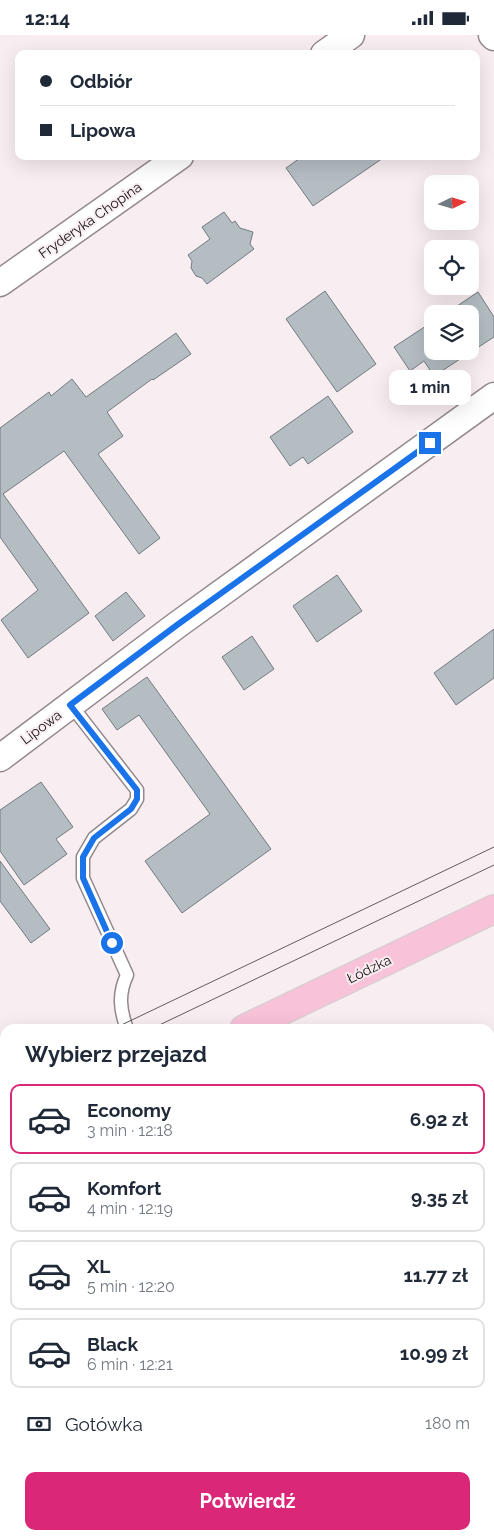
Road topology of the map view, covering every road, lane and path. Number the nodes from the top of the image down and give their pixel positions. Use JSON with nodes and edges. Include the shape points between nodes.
{"nodes":[{"id":1,"x":351,"y":35,"type":"edge"},
{"id":2,"x":330,"y":50,"type":"edge"},
{"id":3,"x":174,"y":160,"type":"edge"},
{"id":4,"x":0,"y":283,"type":"edge"},
{"id":5,"x":494,"y":396,"type":"edge"},
{"id":6,"x":70,"y":705,"type":"junction"},
{"id":7,"x":0,"y":758,"type":"edge"},
{"id":8,"x":494,"y":909,"type":"edge"},
{"id":9,"x":126,"y":1024,"type":"edge"},
{"id":10,"x":254,"y":1024,"type":"edge"}],
"edges":[{"from":1,"to":2,"type":"street"},
{"from":3,"to":4,"type":"street","name":"Fryderyka Chopina"},
{"from":5,"to":6,"type":"street","name":"Lipowa"},
{"from":6,"to":7,"type":"street","name":"Lipowa"},
{"from":6,"to":9,"type":"lane","via":[[137,790],[137,799],[131,809],[94,838],[83,857],[83,878],[127,975],[120,995]]},
{"from":8,"to":10,"type":"main road","name":"Łódzka"}]}
